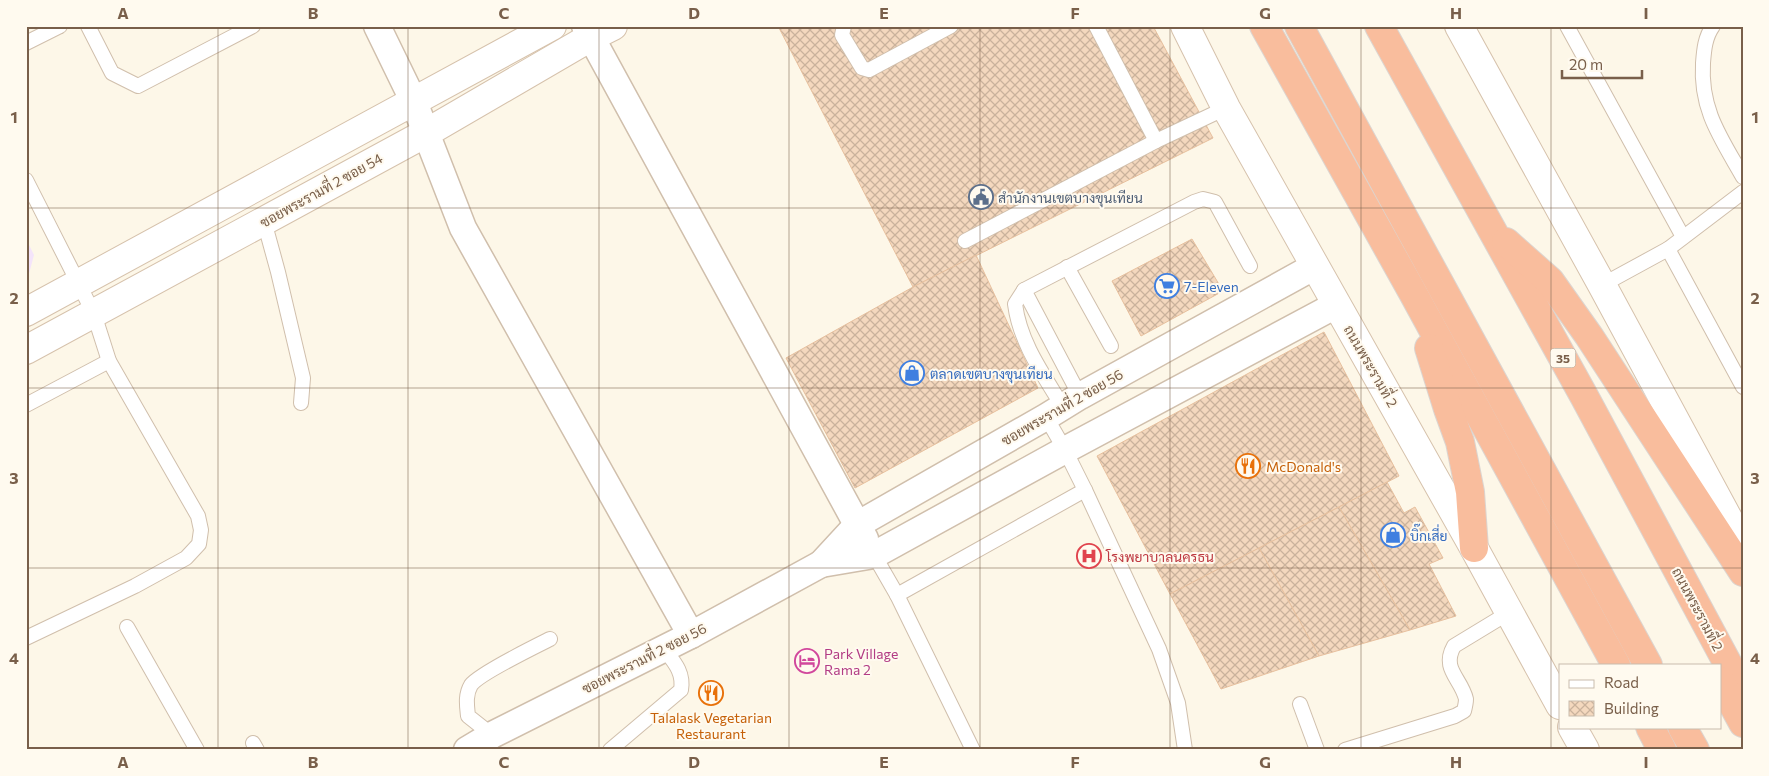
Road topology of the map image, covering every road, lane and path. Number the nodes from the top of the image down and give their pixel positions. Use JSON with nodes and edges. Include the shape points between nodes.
{"nodes":[{"id":1,"x":60,"y":26,"type":"edge"},
{"id":2,"x":88,"y":26,"type":"edge"},
{"id":3,"x":253,"y":26,"type":"edge"},
{"id":4,"x":377,"y":26,"type":"edge"},
{"id":5,"x":552,"y":26,"type":"edge"},
{"id":6,"x":844,"y":26,"type":"edge"},
{"id":7,"x":951,"y":26,"type":"edge"},
{"id":8,"x":1096,"y":26,"type":"edge"},
{"id":9,"x":1185,"y":26,"type":"edge"},
{"id":10,"x":1264,"y":26,"type":"edge"},
{"id":11,"x":1299,"y":26,"type":"edge"},
{"id":12,"x":1362,"y":26,"type":"edge"},
{"id":13,"x":1379,"y":26,"type":"edge"},
{"id":14,"x":1459,"y":26,"type":"edge"},
{"id":15,"x":1567,"y":26,"type":"edge"},
{"id":16,"x":1713,"y":26,"type":"edge"},
{"id":17,"x":596,"y":30,"type":"edge"},
{"id":18,"x":26,"y":43,"type":"edge"},
{"id":19,"x":414,"y":102,"type":"junction"},
{"id":20,"x":1226,"y":108,"type":"junction"},
{"id":21,"x":426,"y":133,"type":"junction"},
{"id":22,"x":1156,"y":141,"type":"junction"},
{"id":23,"x":1743,"y":178,"type":"edge"},
{"id":24,"x":26,"y":180,"type":"edge"},
{"id":25,"x":1743,"y":192,"type":"edge"},
{"id":26,"x":264,"y":221,"type":"junction"},
{"id":27,"x":1490,"y":228,"type":"junction"},
{"id":28,"x":1683,"y":237,"type":"junction"},
{"id":29,"x":965,"y":240,"type":"dead end"},
{"id":30,"x":1668,"y":249,"type":"junction"},
{"id":31,"x":1250,"y":266,"type":"dead end"},
{"id":32,"x":1315,"y":266,"type":"junction"},
{"id":33,"x":1067,"y":267,"type":"junction"},
{"id":34,"x":80,"y":284,"type":"junction"},
{"id":35,"x":1602,"y":285,"type":"junction"},
{"id":36,"x":1024,"y":290,"type":"junction"},
{"id":37,"x":1413,"y":293,"type":"junction"},
{"id":38,"x":1336,"y":305,"type":"junction"},
{"id":39,"x":26,"y":312,"type":"edge"},
{"id":40,"x":94,"y":314,"type":"junction"},
{"id":41,"x":1111,"y":346,"type":"dead end"},
{"id":42,"x":26,"y":350,"type":"edge"},
{"id":43,"x":109,"y":361,"type":"junction"},
{"id":44,"x":1741,"y":379,"type":"edge"},
{"id":45,"x":301,"y":403,"type":"dead end"},
{"id":46,"x":26,"y":405,"type":"edge"},
{"id":47,"x":1063,"y":407,"type":"junction"},
{"id":48,"x":1065,"y":450,"type":"junction"},
{"id":49,"x":1084,"y":490,"type":"junction"},
{"id":50,"x":857,"y":525,"type":"junction"},
{"id":51,"x":1743,"y":546,"type":"edge"},
{"id":52,"x":1474,"y":548,"type":"junction"},
{"id":53,"x":874,"y":555,"type":"junction"},
{"id":54,"x":821,"y":564,"type":"junction"},
{"id":55,"x":1743,"y":572,"type":"edge"},
{"id":56,"x":896,"y":595,"type":"junction"},
{"id":57,"x":1510,"y":612,"type":"junction"},
{"id":58,"x":127,"y":627,"type":"dead end"},
{"id":59,"x":690,"y":635,"type":"junction"},
{"id":60,"x":26,"y":638,"type":"edge"},
{"id":61,"x":550,"y":639,"type":"dead end"},
{"id":62,"x":664,"y":649,"type":"junction"},
{"id":63,"x":1615,"y":664,"type":"edge"},
{"id":64,"x":1647,"y":664,"type":"edge"},
{"id":65,"x":1710,"y":664,"type":"edge"},
{"id":66,"x":1722,"y":685,"type":"edge"},
{"id":67,"x":1743,"y":692,"type":"edge"},
{"id":68,"x":1559,"y":703,"type":"edge"},
{"id":69,"x":1300,"y":704,"type":"dead end"},
{"id":70,"x":1743,"y":723,"type":"edge"},
{"id":71,"x":1573,"y":728,"type":"edge"},
{"id":72,"x":1651,"y":728,"type":"edge"},
{"id":73,"x":1683,"y":728,"type":"edge"},
{"id":74,"x":492,"y":735,"type":"junction"},
{"id":75,"x":197,"y":750,"type":"edge"},
{"id":76,"x":467,"y":750,"type":"edge"},
{"id":77,"x":610,"y":750,"type":"edge"},
{"id":78,"x":973,"y":750,"type":"edge"},
{"id":79,"x":1185,"y":750,"type":"edge"},
{"id":80,"x":1316,"y":750,"type":"edge"},
{"id":81,"x":1344,"y":750,"type":"edge"},
{"id":82,"x":1584,"y":750,"type":"edge"},
{"id":83,"x":1662,"y":750,"type":"edge"},
{"id":84,"x":1695,"y":750,"type":"edge"}],
"edges":[{"from":1,"to":18,"type":"lane"},
{"from":2,"to":3,"type":"lane","via":[[112,73],[138,86]]},
{"from":4,"to":19,"type":"street"},
{"from":5,"to":19,"type":"main road"},
{"from":6,"to":7,"type":"lane","via":[[842,35],[862,68],[869,70]]},
{"from":8,"to":22,"type":"lane"},
{"from":9,"to":20,"type":"main road","name":"ถนนพระรามที่ 2"},
{"from":10,"to":37,"type":"highway"},
{"from":11,"to":64,"type":"highway"},
{"from":12,"to":65,"type":"highway"},
{"from":13,"to":27,"type":"highway","name":"ถนนพระรามที่ 2","number":"35"},
{"from":14,"to":35,"type":"main road"},
{"from":15,"to":28,"type":"lane"},
{"from":16,"to":23,"type":"lane","via":[[1704,48],[1702,78],[1705,100],[1715,127]]},
{"from":17,"to":21,"type":"main road","name":"ซอยพระรามที่ 2 ซอย 54"},
{"from":17,"to":50,"type":"street"},
{"from":19,"to":21,"type":"street"},
{"from":19,"to":34,"type":"main road"},
{"from":20,"to":22,"type":"lane"},
{"from":20,"to":32,"type":"main road","name":"ถนนพระรามที่ 2"},
{"from":21,"to":26,"type":"main road","name":"ซอยพระรามที่ 2 ซอย 54"},
{"from":21,"to":59,"type":"street","via":[[464,228]]},
{"from":22,"to":29,"type":"lane"},
{"from":24,"to":34,"type":"lane"},
{"from":25,"to":28,"type":"lane"},
{"from":26,"to":40,"type":"main road","name":"ซอยพระรามที่ 2 ซอย 54"},
{"from":26,"to":45,"type":"lane","via":[[303,378]]},
{"from":27,"to":55,"type":"highway","via":[[1550,281]]},
{"from":27,"to":67,"type":"highway","name":"ถนนพระรามที่ 2","number":"35"},
{"from":28,"to":30,"type":"lane"},
{"from":30,"to":35,"type":"lane"},
{"from":30,"to":44,"type":"lane"},
{"from":31,"to":33,"type":"lane","via":[[1215,202],[1203,198]]},
{"from":32,"to":38,"type":"main road","name":"ถนนพระรามที่ 2"},
{"from":32,"to":47,"type":"street","name":"ซอยพระรามที่ 2 ซอย 56"},
{"from":33,"to":36,"type":"lane"},
{"from":33,"to":41,"type":"lane"},
{"from":34,"to":39,"type":"main road"},
{"from":34,"to":40,"type":"lane"},
{"from":35,"to":51,"type":"main road"},
{"from":36,"to":47,"type":"lane"},
{"from":36,"to":47,"type":"lane","via":[[1015,304],[1017,322]]},
{"from":37,"to":52,"type":"highway","via":[[1460,442],[1470,492]]},
{"from":37,"to":63,"type":"highway"},
{"from":38,"to":48,"type":"street","name":"ซอยพระรามที่ 2 ซอย 56"},
{"from":38,"to":52,"type":"main road","name":"ถนนพระรามที่ 2"},
{"from":40,"to":42,"type":"main road","name":"ซอยพระรามที่ 2 ซอย 54"},
{"from":40,"to":43,"type":"lane"},
{"from":43,"to":46,"type":"lane"},
{"from":43,"to":60,"type":"lane","via":[[198,516],[199,544],[186,558],[144,582]]},
{"from":47,"to":48,"type":"lane"},
{"from":47,"to":50,"type":"street","name":"ซอยพระรามที่ 2 ซอย 56"},
{"from":48,"to":49,"type":"lane"},
{"from":48,"to":53,"type":"street","name":"ซอยพระรามที่ 2 ซอย 56"},
{"from":49,"to":56,"type":"lane"},
{"from":49,"to":79,"type":"lane","via":[[1159,649],[1178,703]]},
{"from":50,"to":53,"type":"street"},
{"from":50,"to":54,"type":"street","name":"ซอยพระรามที่ 2 ซอย 56"},
{"from":52,"to":57,"type":"main road","name":"ถนนพระรามที่ 2"},
{"from":53,"to":54,"type":"street","name":"ซอยพระรามที่ 2 ซอย 56"},
{"from":53,"to":56,"type":"lane"},
{"from":54,"to":59,"type":"street","name":"ซอยพระรามที่ 2 ซอย 56"},
{"from":56,"to":78,"type":"lane"},
{"from":57,"to":68,"type":"main road","name":"ถนนพระรามที่ 2"},
{"from":57,"to":81,"type":"lane","via":[[1454,646],[1449,656],[1466,699],[1464,711]]},
{"from":58,"to":75,"type":"lane"},
{"from":59,"to":62,"type":"street","name":"ซอยพระรามที่ 2 ซอย 56"},
{"from":61,"to":74,"type":"lane","via":[[472,684],[466,698],[468,716]]},
{"from":62,"to":74,"type":"street","name":"ซอยพระรามที่ 2 ซอย 56"},
{"from":62,"to":77,"type":"lane","via":[[680,670],[680,690]]},
{"from":66,"to":70,"type":"highway"},
{"from":69,"to":80,"type":"lane"},
{"from":71,"to":82,"type":"main road"},
{"from":72,"to":83,"type":"highway"},
{"from":73,"to":84,"type":"highway"},
{"from":74,"to":76,"type":"street","name":"ซอยพระรามที่ 2 ซอย 56"}]}
